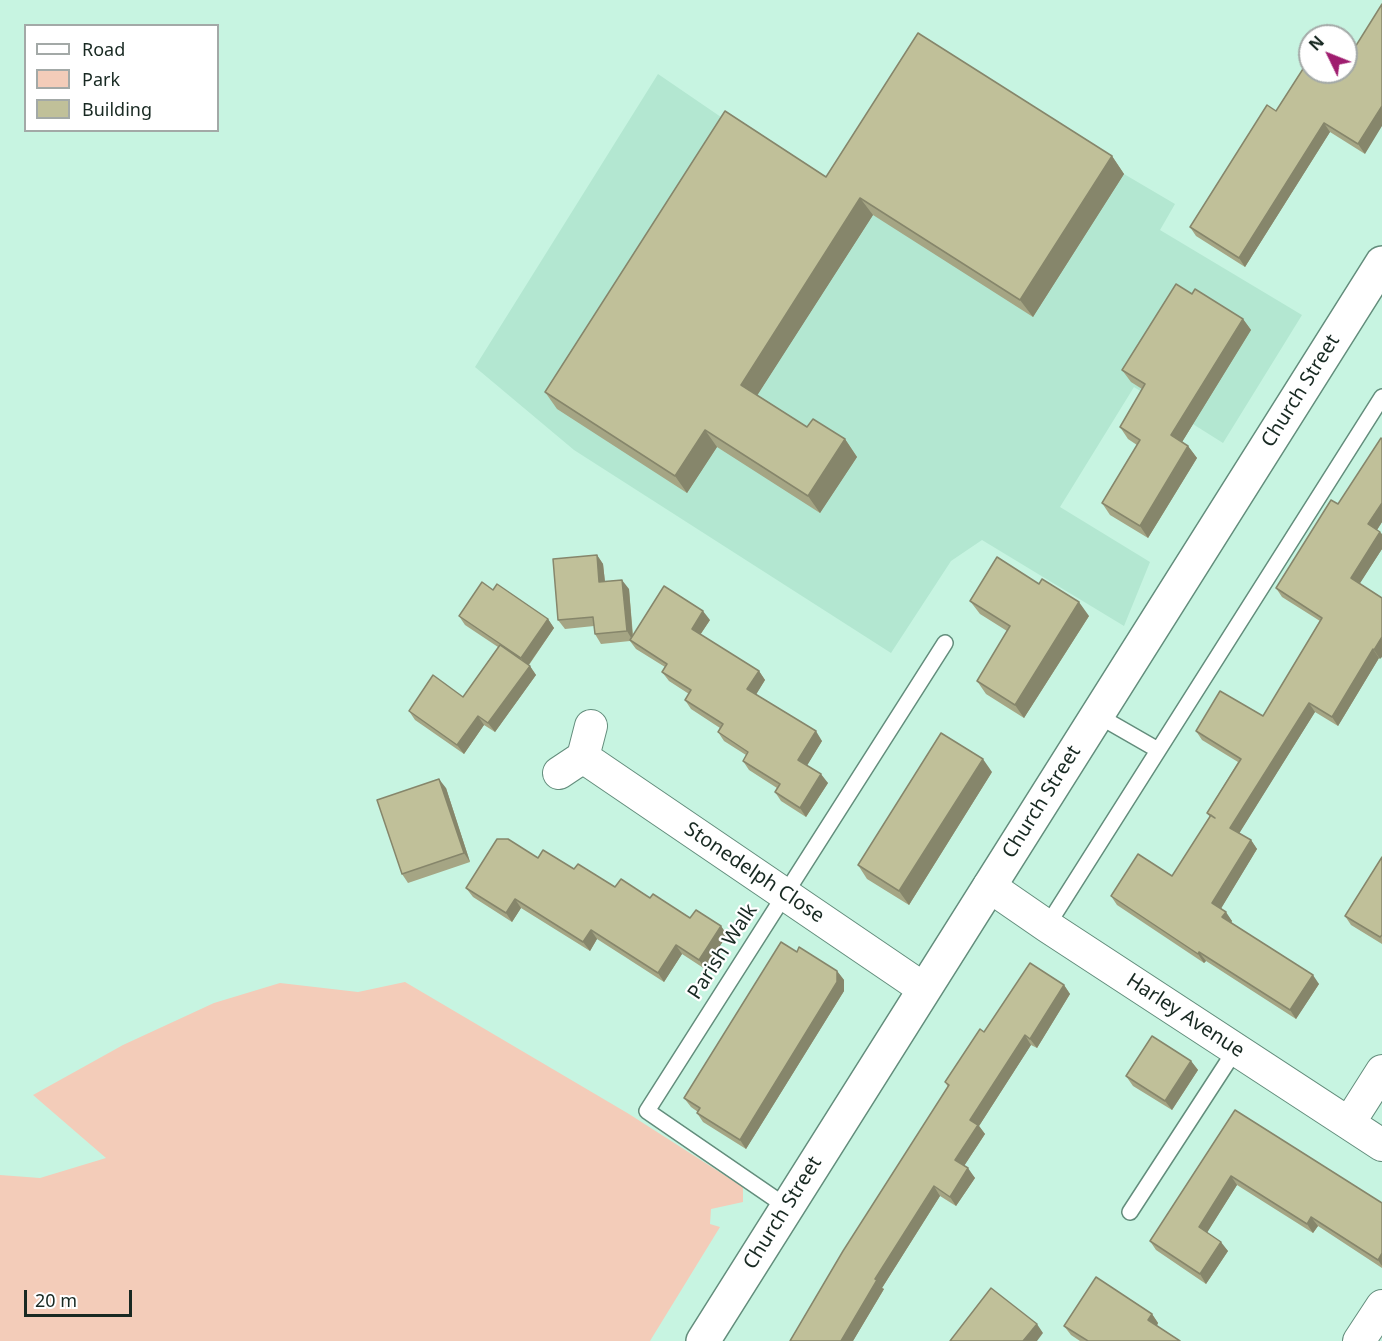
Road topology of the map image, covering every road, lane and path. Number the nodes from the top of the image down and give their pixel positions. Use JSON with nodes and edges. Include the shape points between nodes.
{"nodes":[{"id":1,"x":1382,"y":263,"type":"edge"},
{"id":2,"x":1382,"y":397,"type":"edge"},
{"id":3,"x":945,"y":643,"type":"dead end"},
{"id":4,"x":1097,"y":715,"type":"junction"},
{"id":5,"x":591,"y":726,"type":"dead end"},
{"id":6,"x":1158,"y":750,"type":"junction"},
{"id":7,"x":989,"y":886,"type":"junction"},
{"id":8,"x":785,"y":894,"type":"junction"},
{"id":9,"x":1047,"y":926,"type":"junction"},
{"id":10,"x":924,"y":989,"type":"junction"},
{"id":11,"x":1236,"y":1049,"type":"junction"},
{"id":12,"x":1382,"y":1071,"type":"edge"},
{"id":13,"x":1349,"y":1123,"type":"junction"},
{"id":14,"x":1382,"y":1145,"type":"edge"},
{"id":15,"x":787,"y":1207,"type":"junction"},
{"id":16,"x":1130,"y":1212,"type":"dead end"},
{"id":17,"x":1382,"y":1306,"type":"edge"},
{"id":18,"x":710,"y":1335,"type":"edge"},
{"id":19,"x":1359,"y":1341,"type":"edge"}],
"edges":[{"from":1,"to":4,"type":"main road","name":"Church Street"},
{"from":2,"to":6,"type":"lane"},
{"from":3,"to":8,"type":"lane","name":"Parish Walk"},
{"from":4,"to":6,"type":"lane"},
{"from":4,"to":7,"type":"main road","name":"Church Street"},
{"from":5,"to":8,"type":"street","name":"Stonedelph Close","via":[[571,765]]},
{"from":6,"to":9,"type":"lane"},
{"from":7,"to":9,"type":"street","name":"Harley Avenue"},
{"from":7,"to":10,"type":"main road","name":"Church Street"},
{"from":8,"to":10,"type":"street","name":"Stonedelph Close"},
{"from":8,"to":15,"type":"lane","name":"Parish Walk","via":[[646,1111]]},
{"from":9,"to":11,"type":"street","name":"Harley Avenue"},
{"from":10,"to":15,"type":"main road","name":"Church Street"},
{"from":11,"to":13,"type":"street","name":"Harley Avenue"},
{"from":11,"to":16,"type":"lane"},
{"from":12,"to":13,"type":"street"},
{"from":13,"to":14,"type":"street","name":"Harley Avenue"},
{"from":15,"to":18,"type":"main road","name":"Church Street"},
{"from":17,"to":19,"type":"street"}]}
